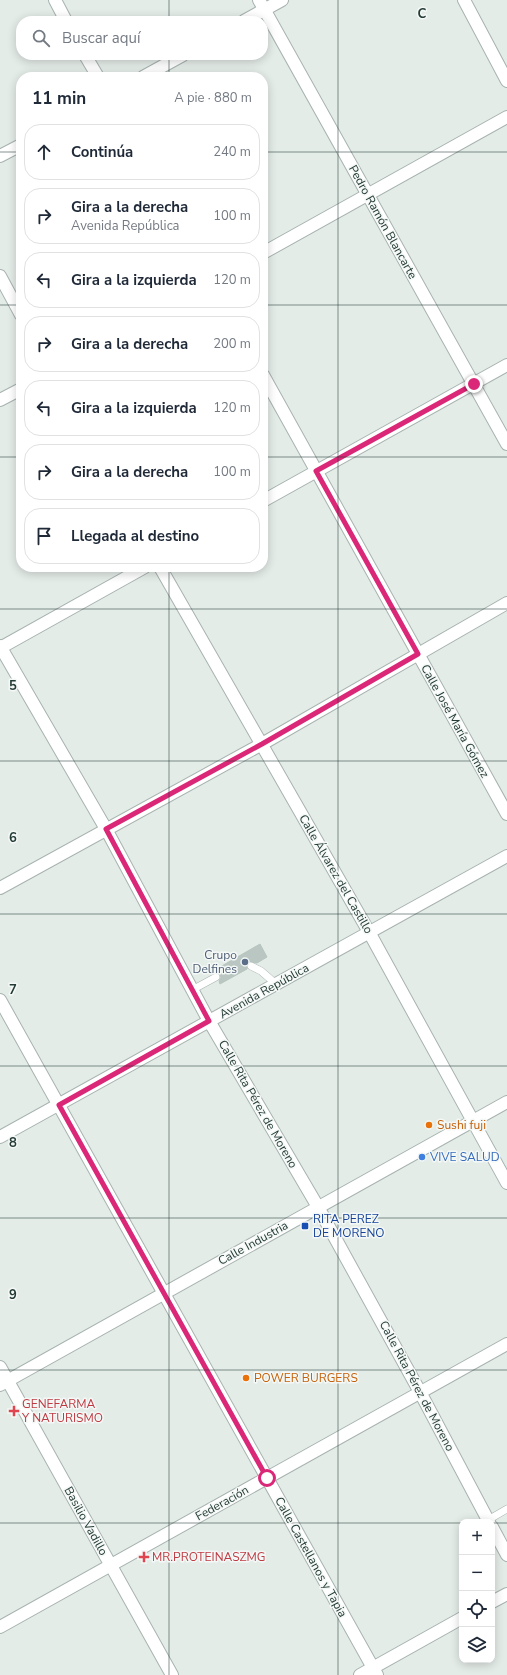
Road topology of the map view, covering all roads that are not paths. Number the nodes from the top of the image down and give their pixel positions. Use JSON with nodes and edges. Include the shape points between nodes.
{"nodes":[{"id":1,"x":55,"y":0,"type":"edge"},
{"id":2,"x":282,"y":0,"type":"edge"},
{"id":3,"x":464,"y":0,"type":"edge"},
{"id":4,"x":262,"y":5,"type":"edge"},
{"id":5,"x":63,"y":16,"type":"edge"},
{"id":6,"x":250,"y":16,"type":"edge"},
{"id":7,"x":88,"y":60,"type":"edge"},
{"id":8,"x":174,"y":60,"type":"edge"},
{"id":9,"x":95,"y":72,"type":"edge"},
{"id":10,"x":152,"y":72,"type":"edge"},
{"id":11,"x":507,"y":81,"type":"edge"},
{"id":12,"x":507,"y":117,"type":"edge"},
{"id":13,"x":16,"y":148,"type":"edge"},
{"id":14,"x":0,"y":156,"type":"edge"},
{"id":15,"x":368,"y":194,"type":"junction"},
{"id":16,"x":268,"y":250,"type":"edge"},
{"id":17,"x":0,"y":276,"type":"edge"},
{"id":18,"x":16,"y":306,"type":"edge"},
{"id":19,"x":507,"y":365,"type":"edge"},
{"id":20,"x":268,"y":384,"type":"edge"},
{"id":21,"x":474,"y":384,"type":"junction"},
{"id":22,"x":16,"y":392,"type":"edge"},
{"id":23,"x":0,"y":400,"type":"edge"},
{"id":24,"x":507,"y":444,"type":"edge"},
{"id":25,"x":316,"y":471,"type":"junction"},
{"id":26,"x":268,"y":498,"type":"edge"},
{"id":27,"x":136,"y":572,"type":"edge"},
{"id":28,"x":163,"y":572,"type":"edge"},
{"id":29,"x":507,"y":602,"type":"edge"},
{"id":30,"x":0,"y":647,"type":"edge"},
{"id":31,"x":418,"y":654,"type":"junction"},
{"id":32,"x":262,"y":744,"type":"junction"},
{"id":33,"x":507,"y":814,"type":"edge"},
{"id":34,"x":106,"y":829,"type":"junction"},
{"id":35,"x":507,"y":856,"type":"edge"},
{"id":36,"x":0,"y":888,"type":"edge"},
{"id":37,"x":369,"y":932,"type":"junction"},
{"id":38,"x":252,"y":966,"type":"dead end"},
{"id":39,"x":216,"y":977,"type":"dead end"},
{"id":40,"x":276,"y":984,"type":"junction"},
{"id":41,"x":192,"y":990,"type":"junction"},
{"id":42,"x":0,"y":1000,"type":"edge"},
{"id":43,"x":209,"y":1021,"type":"junction"},
{"id":44,"x":507,"y":1102,"type":"edge"},
{"id":45,"x":59,"y":1105,"type":"junction"},
{"id":46,"x":473,"y":1121,"type":"junction"},
{"id":47,"x":0,"y":1137,"type":"edge"},
{"id":48,"x":507,"y":1183,"type":"edge"},
{"id":49,"x":318,"y":1207,"type":"junction"},
{"id":50,"x":164,"y":1293,"type":"junction"},
{"id":51,"x":507,"y":1344,"type":"edge"},
{"id":52,"x":0,"y":1366,"type":"edge"},
{"id":53,"x":4,"y":1383,"type":"edge"},
{"id":54,"x":420,"y":1392,"type":"junction"},
{"id":55,"x":267,"y":1478,"type":"junction"},
{"id":56,"x":507,"y":1509,"type":"edge"},
{"id":57,"x":488,"y":1519,"type":"edge"},
{"id":58,"x":495,"y":1519,"type":"edge"},
{"id":59,"x":495,"y":1532,"type":"edge"},
{"id":60,"x":507,"y":1555,"type":"edge"},
{"id":61,"x":111,"y":1565,"type":"junction"},
{"id":62,"x":507,"y":1594,"type":"edge"},
{"id":63,"x":495,"y":1600,"type":"edge"},
{"id":64,"x":459,"y":1620,"type":"edge"},
{"id":65,"x":0,"y":1627,"type":"edge"},
{"id":66,"x":375,"y":1671,"type":"edge"},
{"id":67,"x":172,"y":1675,"type":"edge"},
{"id":68,"x":360,"y":1675,"type":"edge"}],
"edges":[{"from":1,"to":5,"type":"street"},
{"from":2,"to":4,"type":"street"},
{"from":3,"to":11,"type":"street"},
{"from":4,"to":6,"type":"street"},
{"from":4,"to":15,"type":"street","name":"Pedro Ramón Blancarte"},
{"from":7,"to":9,"type":"street"},
{"from":8,"to":10,"type":"street"},
{"from":12,"to":15,"type":"street"},
{"from":13,"to":14,"type":"street"},
{"from":15,"to":16,"type":"street"},
{"from":15,"to":21,"type":"street","name":"Pedro Ramón Blancarte"},
{"from":17,"to":18,"type":"street"},
{"from":19,"to":21,"type":"street"},
{"from":20,"to":25,"type":"street","name":"Calle José María Gómez"},
{"from":21,"to":24,"type":"street","name":"Pedro Ramón Blancarte"},
{"from":21,"to":25,"type":"street"},
{"from":22,"to":23,"type":"street"},
{"from":25,"to":26,"type":"street"},
{"from":25,"to":31,"type":"street","name":"Calle José María Gómez"},
{"from":27,"to":30,"type":"street"},
{"from":28,"to":32,"type":"street","name":"Calle Álvarez del Castillo"},
{"from":29,"to":31,"type":"street"},
{"from":30,"to":34,"type":"street","name":"Calle Rita Pérez de Moreno"},
{"from":31,"to":32,"type":"street"},
{"from":31,"to":33,"type":"street","name":"Calle José María Gómez"},
{"from":32,"to":34,"type":"street"},
{"from":32,"to":37,"type":"street","name":"Calle Álvarez del Castillo"},
{"from":34,"to":36,"type":"street"},
{"from":34,"to":41,"type":"street","name":"Calle Rita Pérez de Moreno"},
{"from":35,"to":37,"type":"street","name":"Avenida República"},
{"from":37,"to":40,"type":"street","name":"Avenida República"},
{"from":37,"to":46,"type":"street","name":"Calle Álvarez del Castillo"},
{"from":38,"to":40,"type":"lane"},
{"from":39,"to":41,"type":"lane"},
{"from":40,"to":43,"type":"street","name":"Avenida República"},
{"from":41,"to":43,"type":"street","name":"Calle Rita Pérez de Moreno"},
{"from":42,"to":45,"type":"street","name":"Calle Castellanos y Tapia"},
{"from":43,"to":45,"type":"street","name":"Avenida República"},
{"from":43,"to":49,"type":"street","name":"Calle Rita Pérez de Moreno"},
{"from":44,"to":46,"type":"street","name":"Calle Industria"},
{"from":45,"to":47,"type":"street","name":"Avenida República"},
{"from":45,"to":50,"type":"street","name":"Calle Castellanos y Tapia"},
{"from":46,"to":48,"type":"street","name":"Calle Álvarez del Castillo"},
{"from":46,"to":49,"type":"street","name":"Calle Industria"},
{"from":49,"to":50,"type":"street","name":"Calle Industria"},
{"from":49,"to":54,"type":"street","name":"Calle Rita Pérez de Moreno"},
{"from":50,"to":53,"type":"street","name":"Calle Industria"},
{"from":50,"to":55,"type":"street","name":"Calle Castellanos y Tapia"},
{"from":51,"to":54,"type":"street","name":"Federación"},
{"from":52,"to":53,"type":"street","name":"Basilio Vadillo"},
{"from":53,"to":61,"type":"street","name":"Basilio Vadillo"},
{"from":54,"to":55,"type":"street","name":"Federación"},
{"from":54,"to":57,"type":"street","name":"Calle Rita Pérez de Moreno"},
{"from":55,"to":61,"type":"street","name":"Federación"},
{"from":55,"to":66,"type":"street","name":"Calle Castellanos y Tapia"},
{"from":56,"to":58,"type":"lane"},
{"from":59,"to":60,"type":"street","name":"Calle Rita Pérez de Moreno"},
{"from":61,"to":65,"type":"street","name":"Federación"},
{"from":61,"to":67,"type":"street","name":"Basilio Vadillo"},
{"from":62,"to":63,"type":"street"},
{"from":64,"to":66,"type":"street"},
{"from":66,"to":68,"type":"street"}]}
